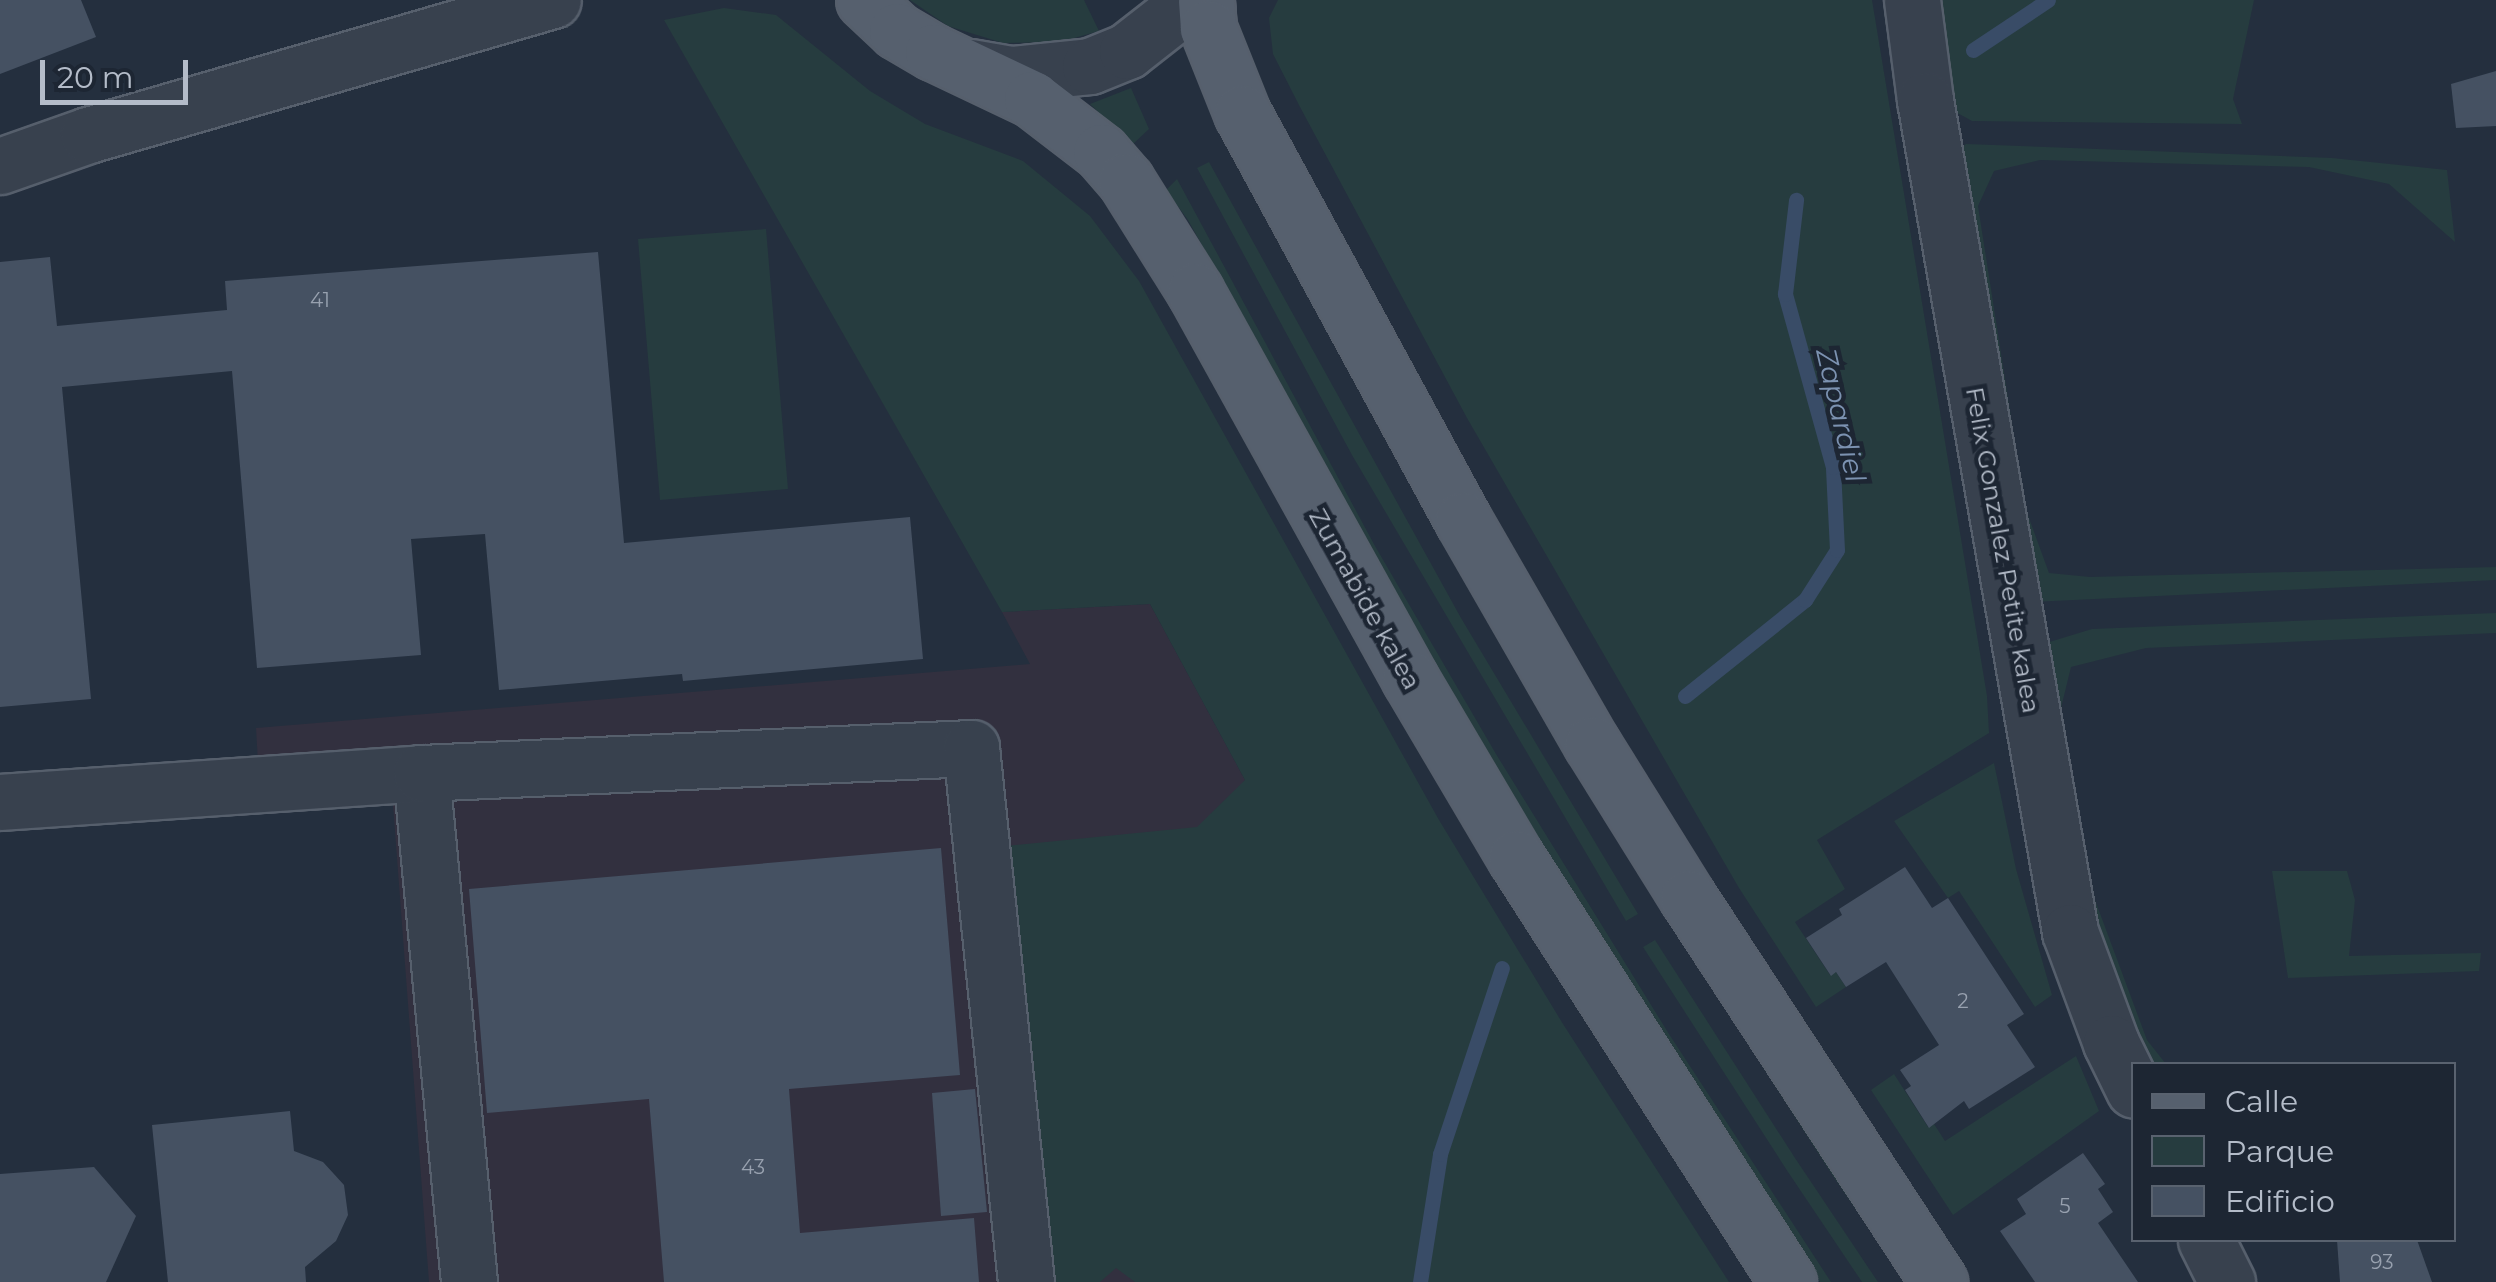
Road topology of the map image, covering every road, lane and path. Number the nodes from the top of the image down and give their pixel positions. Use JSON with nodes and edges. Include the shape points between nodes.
{"nodes":[{"id":1,"x":553,"y":0,"type":"edge"},
{"id":2,"x":864,"y":0,"type":"edge"},
{"id":3,"x":1192,"y":0,"type":"edge"},
{"id":4,"x":1206,"y":0,"type":"edge"},
{"id":5,"x":1912,"y":0,"type":"edge"},
{"id":6,"x":971,"y":67,"type":"junction"},
{"id":7,"x":0,"y":166,"type":"edge"},
{"id":8,"x":421,"y":773,"type":"junction"},
{"id":9,"x":0,"y":802,"type":"edge"},
{"id":10,"x":2131,"y":1084,"type":"edge"},
{"id":11,"x":2207,"y":1242,"type":"edge"},
{"id":12,"x":469,"y":1282,"type":"edge"},
{"id":13,"x":1026,"y":1282,"type":"edge"},
{"id":14,"x":1788,"y":1282,"type":"edge"},
{"id":15,"x":1938,"y":1282,"type":"edge"},
{"id":16,"x":2227,"y":1282,"type":"edge"}],
"edges":[{"from":1,"to":7,"type":"street"},
{"from":2,"to":6,"type":"main road","name":"Zumabide kalea","via":[[897,30]]},
{"from":3,"to":6,"type":"street","via":[[1128,51],[1090,66],[1011,74]]},
{"from":4,"to":15,"type":"main road","via":[[1208,28],[1242,113],[1463,520],[1678,883]]},
{"from":5,"to":10,"type":"street","name":"Felix Gonzalez Petite kalea","via":[[2070,932]]},
{"from":6,"to":14,"type":"main road","name":"Zumabide kalea","via":[[1072,127],[1126,181],[1152,219],[1516,858]]},
{"from":8,"to":9,"type":"street"},
{"from":8,"to":12,"type":"street"},
{"from":8,"to":13,"type":"street","via":[[971,748]]},
{"from":11,"to":16,"type":"street"}]}
